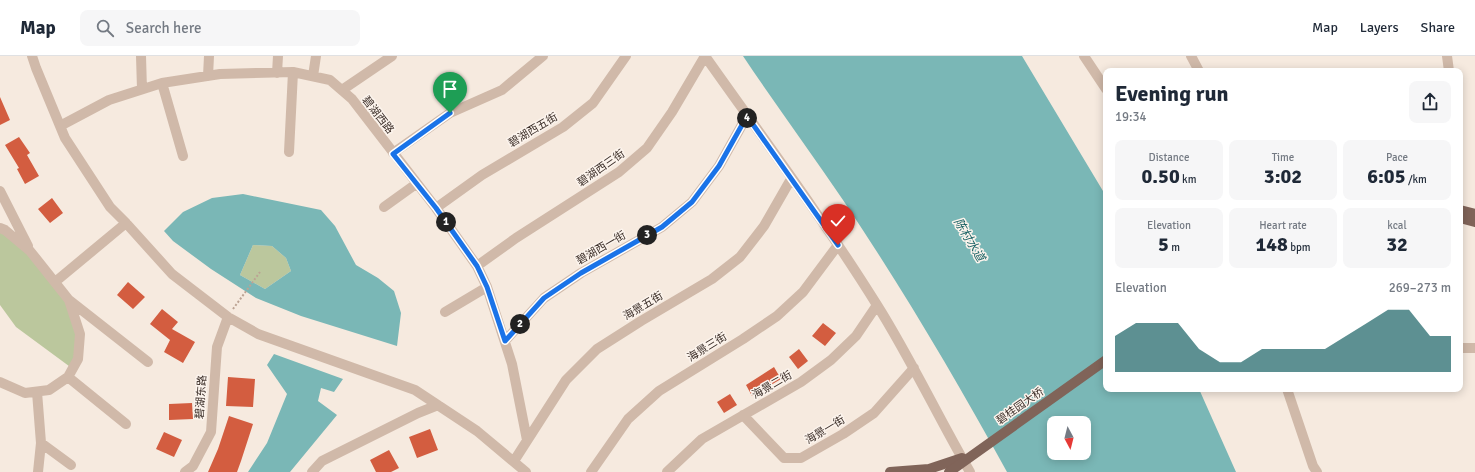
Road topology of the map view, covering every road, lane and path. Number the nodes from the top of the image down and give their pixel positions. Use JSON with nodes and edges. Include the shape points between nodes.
{"nodes":[{"id":1,"x":32,"y":56,"type":"edge"},
{"id":2,"x":141,"y":56,"type":"edge"},
{"id":3,"x":209,"y":56,"type":"edge"},
{"id":4,"x":278,"y":56,"type":"edge"},
{"id":5,"x":316,"y":56,"type":"edge"},
{"id":6,"x":392,"y":56,"type":"edge"},
{"id":7,"x":626,"y":56,"type":"edge"},
{"id":8,"x":705,"y":56,"type":"edge"},
{"id":9,"x":1084,"y":56,"type":"edge"},
{"id":10,"x":1190,"y":56,"type":"edge"},
{"id":11,"x":1447,"y":56,"type":"edge"},
{"id":12,"x":542,"y":57,"type":"edge"},
{"id":13,"x":1197,"y":68,"type":"edge"},
{"id":14,"x":1449,"y":68,"type":"edge"},
{"id":15,"x":293,"y":72,"type":"junction"},
{"id":16,"x":277,"y":73,"type":"junction"},
{"id":17,"x":208,"y":76,"type":"junction"},
{"id":18,"x":314,"y":76,"type":"junction"},
{"id":19,"x":162,"y":83,"type":"junction"},
{"id":20,"x":1103,"y":84,"type":"edge"},
{"id":21,"x":142,"y":89,"type":"junction"},
{"id":22,"x":342,"y":90,"type":"junction"},
{"id":23,"x":747,"y":116,"type":"junction"},
{"id":24,"x":60,"y":126,"type":"junction"},
{"id":25,"x":289,"y":152,"type":"dead end"},
{"id":26,"x":393,"y":154,"type":"junction"},
{"id":27,"x":183,"y":156,"type":"dead end"},
{"id":28,"x":792,"y":179,"type":"junction"},
{"id":29,"x":416,"y":184,"type":"junction"},
{"id":30,"x":0,"y":191,"type":"edge"},
{"id":31,"x":384,"y":208,"type":"dead end"},
{"id":32,"x":436,"y":208,"type":"junction"},
{"id":33,"x":1463,"y":211,"type":"edge"},
{"id":34,"x":1475,"y":214,"type":"edge"},
{"id":35,"x":1463,"y":219,"type":"edge"},
{"id":36,"x":1475,"y":222,"type":"edge"},
{"id":37,"x":126,"y":223,"type":"junction"},
{"id":38,"x":0,"y":228,"type":"edge"},
{"id":39,"x":838,"y":245,"type":"junction"},
{"id":40,"x":30,"y":251,"type":"junction"},
{"id":41,"x":477,"y":266,"type":"junction"},
{"id":42,"x":260,"y":272,"type":"dead end"},
{"id":43,"x":55,"y":282,"type":"junction"},
{"id":44,"x":487,"y":287,"type":"junction"},
{"id":45,"x":239,"y":299,"type":"dead end"},
{"id":46,"x":69,"y":300,"type":"junction"},
{"id":47,"x":877,"y":305,"type":"junction"},
{"id":48,"x":445,"y":312,"type":"dead end"},
{"id":49,"x":228,"y":317,"type":"junction"},
{"id":50,"x":505,"y":341,"type":"junction"},
{"id":51,"x":1463,"y":348,"type":"edge"},
{"id":52,"x":1475,"y":348,"type":"edge"},
{"id":53,"x":148,"y":362,"type":"dead end"},
{"id":54,"x":1103,"y":362,"type":"edge"},
{"id":55,"x":914,"y":368,"type":"junction"},
{"id":56,"x":1103,"y":369,"type":"edge"},
{"id":57,"x":68,"y":377,"type":"junction"},
{"id":58,"x":0,"y":382,"type":"edge"},
{"id":59,"x":37,"y":392,"type":"junction"},
{"id":60,"x":1288,"y":392,"type":"edge"},
{"id":61,"x":438,"y":405,"type":"junction"},
{"id":62,"x":743,"y":415,"type":"junction"},
{"id":63,"x":126,"y":424,"type":"dead end"},
{"id":64,"x":527,"y":440,"type":"junction"},
{"id":65,"x":42,"y":443,"type":"junction"},
{"id":66,"x":514,"y":461,"type":"junction"},
{"id":67,"x":71,"y":465,"type":"dead end"},
{"id":68,"x":964,"y":466,"type":"edge"},
{"id":69,"x":38,"y":472,"type":"edge"},
{"id":70,"x":185,"y":472,"type":"edge"},
{"id":71,"x":312,"y":472,"type":"edge"},
{"id":72,"x":526,"y":472,"type":"edge"},
{"id":73,"x":591,"y":472,"type":"edge"},
{"id":74,"x":667,"y":472,"type":"edge"},
{"id":75,"x":890,"y":472,"type":"edge"},
{"id":76,"x":941,"y":472,"type":"edge"},
{"id":77,"x":949,"y":472,"type":"edge"},
{"id":78,"x":1317,"y":472,"type":"edge"}],
"edges":[{"from":1,"to":24,"type":"street"},
{"from":2,"to":21,"type":"street"},
{"from":3,"to":17,"type":"street"},
{"from":4,"to":16,"type":"street"},
{"from":5,"to":18,"type":"street"},
{"from":6,"to":22,"type":"street"},
{"from":7,"to":32,"type":"street","name":"碧湖西五街","via":[[593,103],[563,127],[482,175]]},
{"from":8,"to":23,"type":"street"},
{"from":8,"to":41,"type":"street","name":"碧湖西三街","via":[[647,148],[619,172]]},
{"from":9,"to":20,"type":"street"},
{"from":10,"to":13,"type":"street"},
{"from":11,"to":14,"type":"street"},
{"from":12,"to":26,"type":"street","via":[[502,90],[450,113]]},
{"from":15,"to":16,"type":"street","name":"碧湖西路"},
{"from":15,"to":18,"type":"street","name":"碧湖西路"},
{"from":15,"to":25,"type":"street"},
{"from":16,"to":17,"type":"street","name":"碧湖西路"},
{"from":17,"to":19,"type":"street","name":"碧湖西路"},
{"from":18,"to":22,"type":"street","name":"碧湖西路","via":[[330,80]]},
{"from":19,"to":21,"type":"street","name":"碧湖西路"},
{"from":19,"to":27,"type":"street"},
{"from":21,"to":24,"type":"street","name":"碧湖西路","via":[[109,100]]},
{"from":22,"to":26,"type":"street","name":"碧湖西路","via":[[352,99]]},
{"from":23,"to":28,"type":"street"},
{"from":23,"to":50,"type":"street","name":"碧湖西一街","via":[[719,166],[692,202],[662,227],[581,273],[544,298]]},
{"from":24,"to":37,"type":"street","via":[[65,138],[110,207]]},
{"from":26,"to":29,"type":"street","name":"碧湖西路"},
{"from":28,"to":39,"type":"street"},
{"from":28,"to":64,"type":"street","name":"海景五街","via":[[764,226],[740,257],[712,279],[597,349],[566,380]]},
{"from":29,"to":31,"type":"street"},
{"from":29,"to":32,"type":"street","name":"碧湖西路"},
{"from":30,"to":40,"type":"street"},
{"from":32,"to":41,"type":"street","name":"碧湖西路"},
{"from":33,"to":34,"type":"main road"},
{"from":35,"to":36,"type":"main road"},
{"from":37,"to":43,"type":"street"},
{"from":37,"to":49,"type":"street","via":[[172,274]]},
{"from":38,"to":40,"type":"street"},
{"from":39,"to":47,"type":"street"},
{"from":39,"to":73,"type":"street","name":"海景三街","via":[[803,292],[777,316],[659,391],[628,419]]},
{"from":40,"to":43,"type":"street"},
{"from":41,"to":44,"type":"street","name":"碧湖西路"},
{"from":42,"to":45,"type":"path"},
{"from":43,"to":46,"type":"street"},
{"from":44,"to":48,"type":"street"},
{"from":44,"to":50,"type":"street","name":"碧湖西路"},
{"from":46,"to":53,"type":"street"},
{"from":46,"to":57,"type":"street","via":[[80,334],[78,359]]},
{"from":47,"to":55,"type":"street"},
{"from":47,"to":62,"type":"street","name":"海景二街","via":[[856,336],[831,360],[801,382]]},
{"from":49,"to":61,"type":"street","via":[[258,334],[415,390]]},
{"from":49,"to":70,"type":"street","name":"碧湖东路","via":[[217,347],[211,432],[193,466]]},
{"from":50,"to":64,"type":"street","name":"碧湖西路"},
{"from":51,"to":52,"type":"street"},
{"from":54,"to":77,"type":"main road","name":"碧桂园大桥","bridge":true},
{"from":55,"to":62,"type":"street","name":"海景一街","via":[[874,413],[844,434],[801,458],[784,458]]},
{"from":55,"to":68,"type":"street"},
{"from":56,"to":68,"type":"main road","name":"碧桂园大桥"},
{"from":57,"to":59,"type":"street","via":[[49,390]]},
{"from":57,"to":63,"type":"street"},
{"from":58,"to":59,"type":"street","via":[[25,393]]},
{"from":59,"to":65,"type":"street"},
{"from":60,"to":78,"type":"street"},
{"from":61,"to":66,"type":"street","via":[[477,431]]},
{"from":61,"to":71,"type":"street","via":[[322,461]]},
{"from":62,"to":74,"type":"street","name":"海景二街","via":[[702,439]]},
{"from":64,"to":66,"type":"street","name":"海景五街"},
{"from":65,"to":67,"type":"street"},
{"from":65,"to":69,"type":"street"},
{"from":66,"to":72,"type":"street"},
{"from":68,"to":75,"type":"main road"},
{"from":68,"to":76,"type":"main road"}]}
